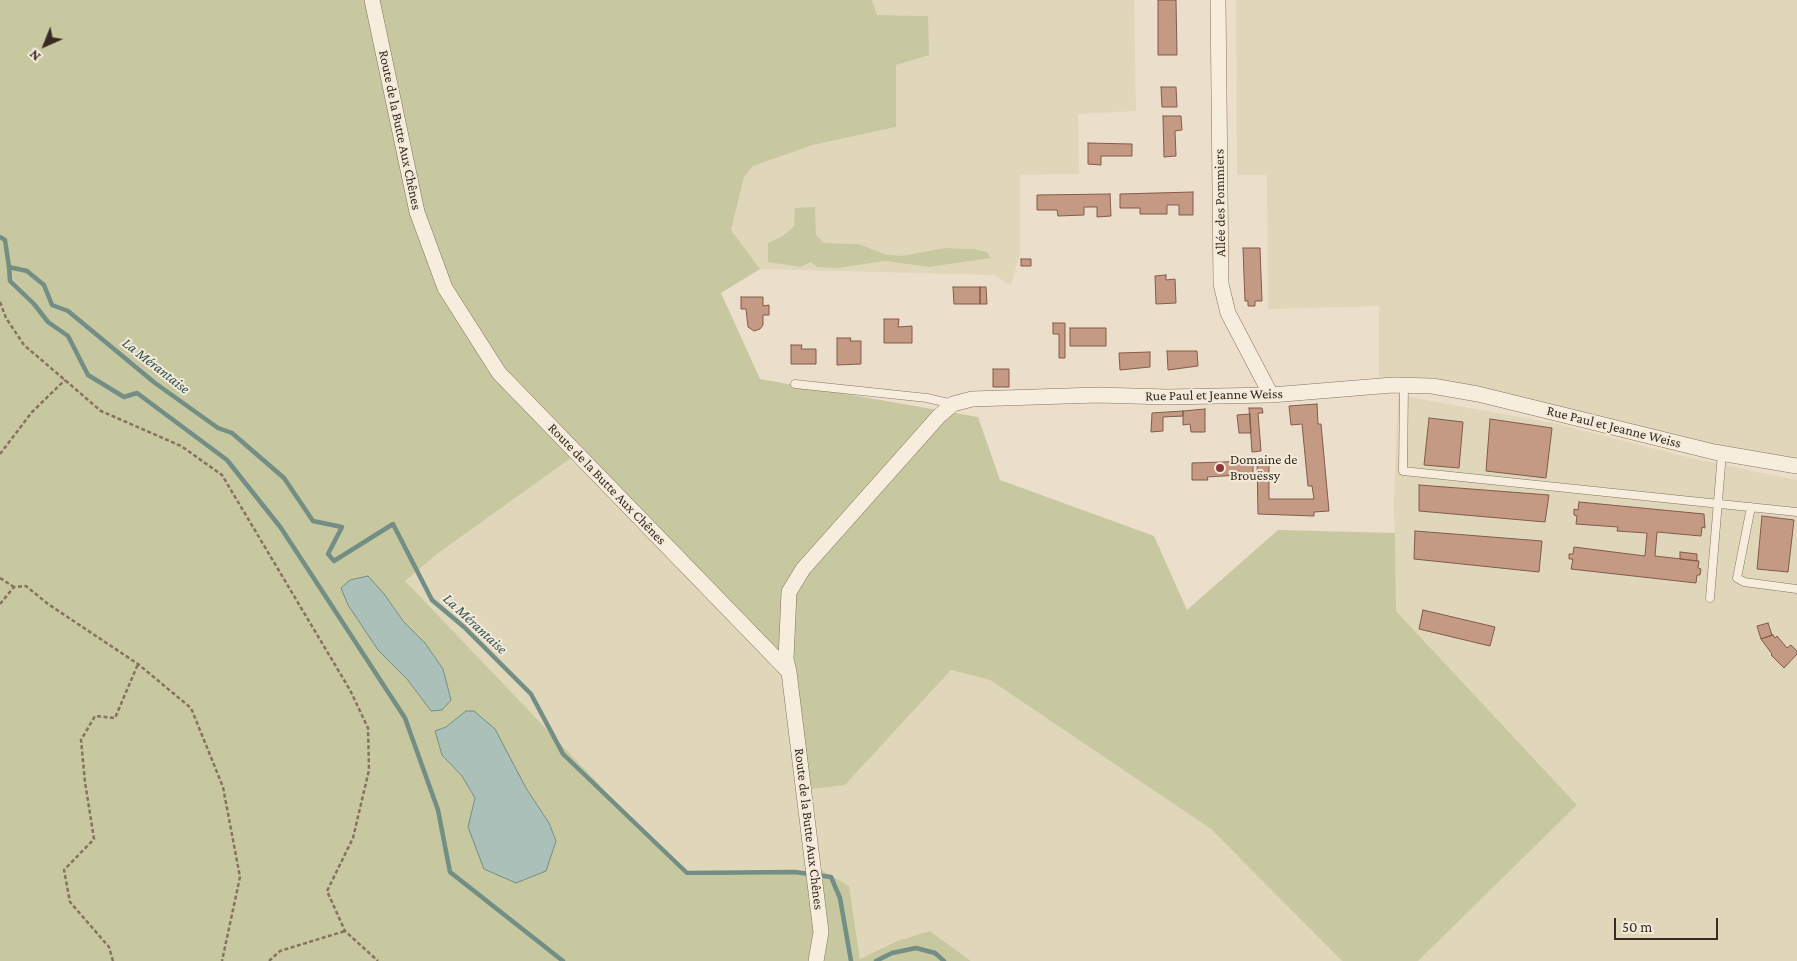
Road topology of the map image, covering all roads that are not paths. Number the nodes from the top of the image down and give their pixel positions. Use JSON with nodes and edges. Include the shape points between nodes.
{"nodes":[{"id":1,"x":372,"y":0,"type":"edge"},
{"id":2,"x":1218,"y":0,"type":"edge"},
{"id":3,"x":795,"y":384,"type":"dead end"},
{"id":4,"x":1404,"y":385,"type":"junction"},
{"id":5,"x":1271,"y":395,"type":"junction"},
{"id":6,"x":953,"y":404,"type":"junction"},
{"id":7,"x":1722,"y":453,"type":"junction"},
{"id":8,"x":1797,"y":466,"type":"edge"},
{"id":9,"x":1718,"y":504,"type":"junction"},
{"id":10,"x":1751,"y":508,"type":"junction"},
{"id":11,"x":1797,"y":512,"type":"edge"},
{"id":12,"x":1797,"y":589,"type":"edge"},
{"id":13,"x":1710,"y":598,"type":"dead end"},
{"id":14,"x":789,"y":672,"type":"junction"},
{"id":15,"x":816,"y":961,"type":"edge"}],
"edges":[{"from":1,"to":14,"type":"street","name":"Route de la Butte Aux Chênes","via":[[417,212],[445,288],[499,373]]},
{"from":2,"to":5,"type":"street","name":"Allée des Pommiers","via":[[1221,284],[1235,329]]},
{"from":3,"to":6,"type":"lane","via":[[927,398]]},
{"from":4,"to":5,"type":"street","name":"Rue Paul et Jeanne Weiss"},
{"from":4,"to":7,"type":"street","name":"Rue Paul et Jeanne Weiss","via":[[1478,394]]},
{"from":4,"to":9,"type":"lane","via":[[1403,471]]},
{"from":5,"to":6,"type":"street","name":"Rue Paul et Jeanne Weiss","via":[[1013,397],[972,399]]},
{"from":6,"to":14,"type":"street","via":[[803,569],[788,592],[786,659]]},
{"from":7,"to":8,"type":"street","name":"Rue Paul et Jeanne Weiss"},
{"from":7,"to":9,"type":"lane"},
{"from":9,"to":10,"type":"lane"},
{"from":9,"to":13,"type":"lane"},
{"from":10,"to":11,"type":"lane"},
{"from":10,"to":12,"type":"lane","via":[[1737,578],[1744,582]]},
{"from":14,"to":15,"type":"street","name":"Route de la Butte Aux Chênes","via":[[821,932]]}]}
